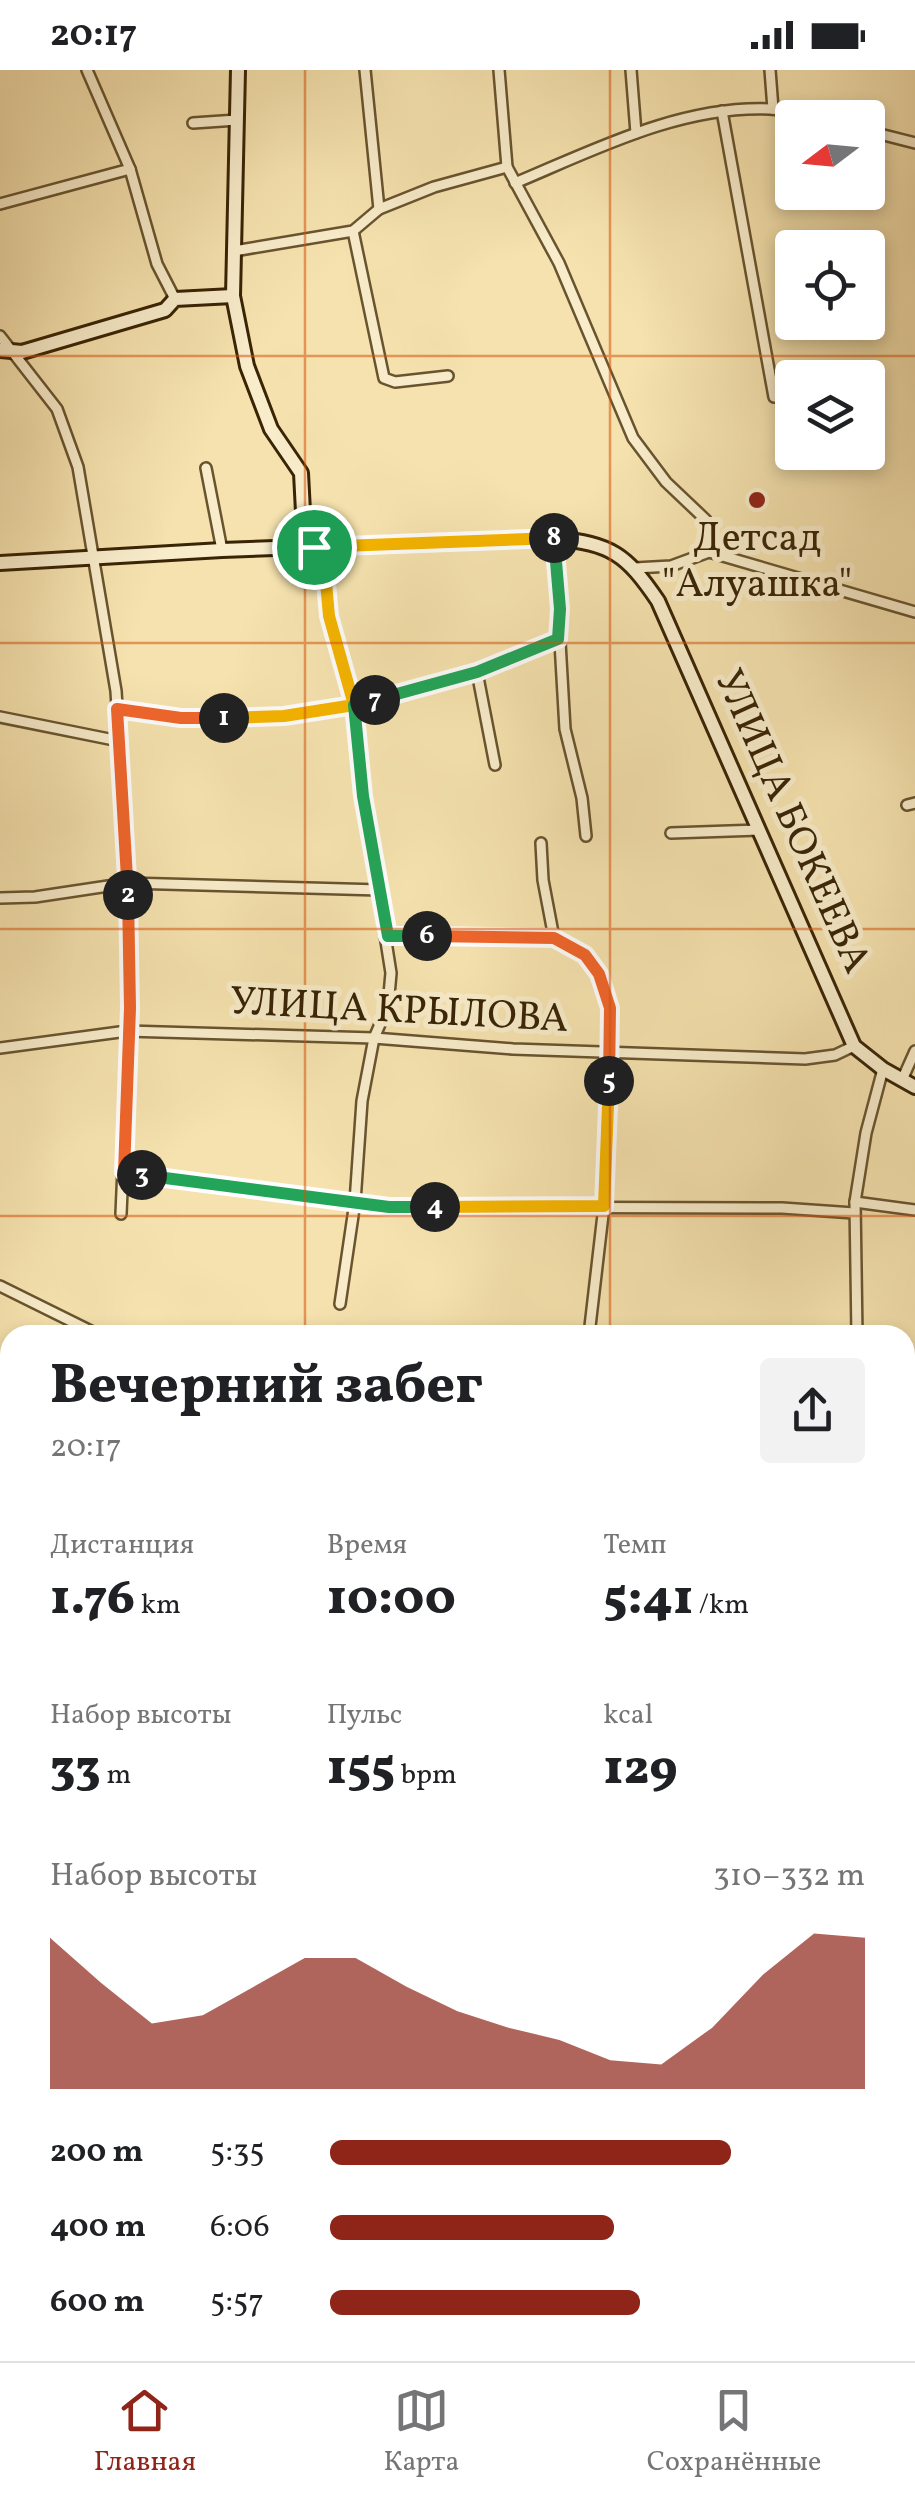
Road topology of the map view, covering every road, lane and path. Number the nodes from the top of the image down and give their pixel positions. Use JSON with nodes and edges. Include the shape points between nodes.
{"nodes":[{"id":1,"x":87,"y":70,"type":"edge"},
{"id":2,"x":238,"y":70,"type":"edge"},
{"id":3,"x":365,"y":70,"type":"edge"},
{"id":4,"x":499,"y":70,"type":"edge"},
{"id":5,"x":631,"y":70,"type":"edge"},
{"id":6,"x":770,"y":70,"type":"edge"},
{"id":7,"x":773,"y":109,"type":"joint"},
{"id":8,"x":722,"y":111,"type":"junction"},
{"id":9,"x":237,"y":120,"type":"junction"},
{"id":10,"x":193,"y":123,"type":"dead end"},
{"id":11,"x":636,"y":133,"type":"junction"},
{"id":12,"x":885,"y":136,"type":"edge"},
{"id":13,"x":915,"y":142,"type":"edge"},
{"id":14,"x":508,"y":167,"type":"junction"},
{"id":15,"x":130,"y":169,"type":"junction"},
{"id":16,"x":514,"y":183,"type":"junction"},
{"id":17,"x":0,"y":204,"type":"edge"},
{"id":18,"x":379,"y":209,"type":"junction"},
{"id":19,"x":353,"y":231,"type":"junction"},
{"id":20,"x":234,"y":251,"type":"junction"},
{"id":21,"x":233,"y":296,"type":"junction"},
{"id":22,"x":175,"y":299,"type":"junction"},
{"id":23,"x":2,"y":345,"type":"edge"},
{"id":24,"x":448,"y":376,"type":"dead end"},
{"id":25,"x":774,"y":397,"type":"dead end"},
{"id":26,"x":206,"y":468,"type":"dead end"},
{"id":27,"x":304,"y":531,"type":"junction"},
{"id":28,"x":554,"y":538,"type":"junction"},
{"id":29,"x":314,"y":547,"type":"junction"},
{"id":30,"x":288,"y":548,"type":"junction"},
{"id":31,"x":222,"y":550,"type":"junction"},
{"id":32,"x":709,"y":552,"type":"junction"},
{"id":33,"x":94,"y":558,"type":"junction"},
{"id":34,"x":0,"y":563,"type":"edge"},
{"id":35,"x":635,"y":568,"type":"junction"},
{"id":36,"x":915,"y":612,"type":"edge"},
{"id":37,"x":558,"y":639,"type":"junction"},
{"id":38,"x":477,"y":672,"type":"junction"},
{"id":39,"x":354,"y":705,"type":"junction"},
{"id":40,"x":117,"y":709,"type":"junction"},
{"id":41,"x":0,"y":716,"type":"edge"},
{"id":42,"x":119,"y":740,"type":"junction"},
{"id":43,"x":494,"y":765,"type":"dead end"},
{"id":44,"x":758,"y":830,"type":"junction"},
{"id":45,"x":672,"y":833,"type":"dead end"},
{"id":46,"x":586,"y":836,"type":"dead end"},
{"id":47,"x":541,"y":842,"type":"dead end"},
{"id":48,"x":128,"y":883,"type":"junction"},
{"id":49,"x":380,"y":890,"type":"junction"},
{"id":50,"x":0,"y":898,"type":"edge"},
{"id":51,"x":388,"y":936,"type":"junction"},
{"id":52,"x":554,"y":938,"type":"junction"},
{"id":53,"x":127,"y":1031,"type":"junction"},
{"id":54,"x":374,"y":1038,"type":"junction"},
{"id":55,"x":854,"y":1046,"type":"junction"},
{"id":56,"x":0,"y":1048,"type":"edge"},
{"id":57,"x":611,"y":1051,"type":"junction"},
{"id":58,"x":915,"y":1051,"type":"edge"},
{"id":59,"x":883,"y":1069,"type":"junction"},
{"id":60,"x":908,"y":1084,"type":"edge"},
{"id":61,"x":124,"y":1172,"type":"junction"},
{"id":62,"x":355,"y":1202,"type":"junction"},
{"id":63,"x":604,"y":1206,"type":"junction"},
{"id":64,"x":855,"y":1207,"type":"junction"},
{"id":65,"x":915,"y":1210,"type":"edge"},
{"id":66,"x":121,"y":1214,"type":"dead end"},
{"id":67,"x":0,"y":1286,"type":"edge"},
{"id":68,"x":340,"y":1304,"type":"dead end"},
{"id":69,"x":79,"y":1325,"type":"edge"},
{"id":70,"x":590,"y":1325,"type":"edge"},
{"id":71,"x":857,"y":1325,"type":"edge"}],
"edges":[{"from":1,"to":15,"type":"street"},
{"from":2,"to":9,"type":"main road"},
{"from":3,"to":18,"type":"street"},
{"from":4,"to":14,"type":"street"},
{"from":5,"to":11,"type":"street"},
{"from":6,"to":7,"type":"street"},
{"from":7,"to":8,"type":"street"},
{"from":8,"to":11,"type":"street"},
{"from":8,"to":25,"type":"street"},
{"from":9,"to":10,"type":"street"},
{"from":9,"to":20,"type":"main road"},
{"from":11,"to":16,"type":"street"},
{"from":12,"to":13,"type":"street"},
{"from":14,"to":16,"type":"street"},
{"from":14,"to":18,"type":"street"},
{"from":15,"to":17,"type":"street"},
{"from":15,"to":22,"type":"street","via":[[157,264]]},
{"from":16,"to":32,"type":"street","via":[[560,263],[633,438],[706,520]]},
{"from":18,"to":19,"type":"street"},
{"from":19,"to":20,"type":"street"},
{"from":19,"to":24,"type":"street","via":[[384,378]]},
{"from":20,"to":21,"type":"main road"},
{"from":21,"to":22,"type":"main road"},
{"from":21,"to":27,"type":"main road","via":[[253,381],[272,429],[301,473]]},
{"from":22,"to":23,"type":"main road","via":[[165,310],[22,352]]},
{"from":23,"to":33,"type":"street","via":[[57,409],[78,467]]},
{"from":26,"to":31,"type":"street"},
{"from":27,"to":29,"type":"main road"},
{"from":27,"to":30,"type":"main road"},
{"from":28,"to":29,"type":"main road"},
{"from":28,"to":35,"type":"main road","via":[[611,550]]},
{"from":28,"to":37,"type":"street"},
{"from":29,"to":30,"type":"main road"},
{"from":29,"to":39,"type":"street","via":[[324,561],[329,616]]},
{"from":30,"to":31,"type":"main road"},
{"from":31,"to":33,"type":"main road"},
{"from":32,"to":35,"type":"street","via":[[672,566]]},
{"from":32,"to":36,"type":"street"},
{"from":33,"to":34,"type":"main road"},
{"from":33,"to":40,"type":"street"},
{"from":35,"to":44,"type":"main road","name":"УЛИЦА БОКЕЕВА","via":[[658,601]]},
{"from":37,"to":38,"type":"street"},
{"from":37,"to":46,"type":"street","via":[[565,729]]},
{"from":38,"to":39,"type":"street"},
{"from":38,"to":43,"type":"street"},
{"from":39,"to":40,"type":"street","via":[[215,718]]},
{"from":39,"to":49,"type":"street"},
{"from":40,"to":42,"type":"street"},
{"from":41,"to":42,"type":"street"},
{"from":42,"to":48,"type":"street"},
{"from":44,"to":45,"type":"street"},
{"from":44,"to":55,"type":"main road","name":"УЛИЦА БОКЕЕВА"},
{"from":47,"to":52,"type":"street"},
{"from":48,"to":49,"type":"street"},
{"from":48,"to":50,"type":"street"},
{"from":48,"to":53,"type":"street"},
{"from":49,"to":51,"type":"street"},
{"from":51,"to":52,"type":"street"},
{"from":51,"to":54,"type":"street","via":[[388,1006]]},
{"from":52,"to":57,"type":"street","via":[[585,955],[599,974],[610,1008]]},
{"from":53,"to":54,"type":"street","name":"УЛИЦА КРЫЛОВА"},
{"from":53,"to":56,"type":"street","name":"УЛИЦА КРЫЛОВА"},
{"from":53,"to":61,"type":"street"},
{"from":54,"to":57,"type":"street","name":"УЛИЦА КРЫЛОВА"},
{"from":54,"to":62,"type":"street"},
{"from":55,"to":57,"type":"street","name":"УЛИЦА КРЫЛОВА","via":[[805,1059]]},
{"from":55,"to":59,"type":"main road","name":"УЛИЦА БОКЕЕВА"},
{"from":57,"to":63,"type":"street"},
{"from":58,"to":60,"type":"street"},
{"from":59,"to":60,"type":"main road","name":"УЛИЦА БОКЕЕВА"},
{"from":59,"to":64,"type":"street"},
{"from":61,"to":62,"type":"street"},
{"from":61,"to":66,"type":"street"},
{"from":62,"to":63,"type":"street"},
{"from":62,"to":68,"type":"street"},
{"from":63,"to":64,"type":"street"},
{"from":63,"to":70,"type":"street"},
{"from":64,"to":65,"type":"street"},
{"from":64,"to":71,"type":"street"},
{"from":67,"to":69,"type":"street"}]}
